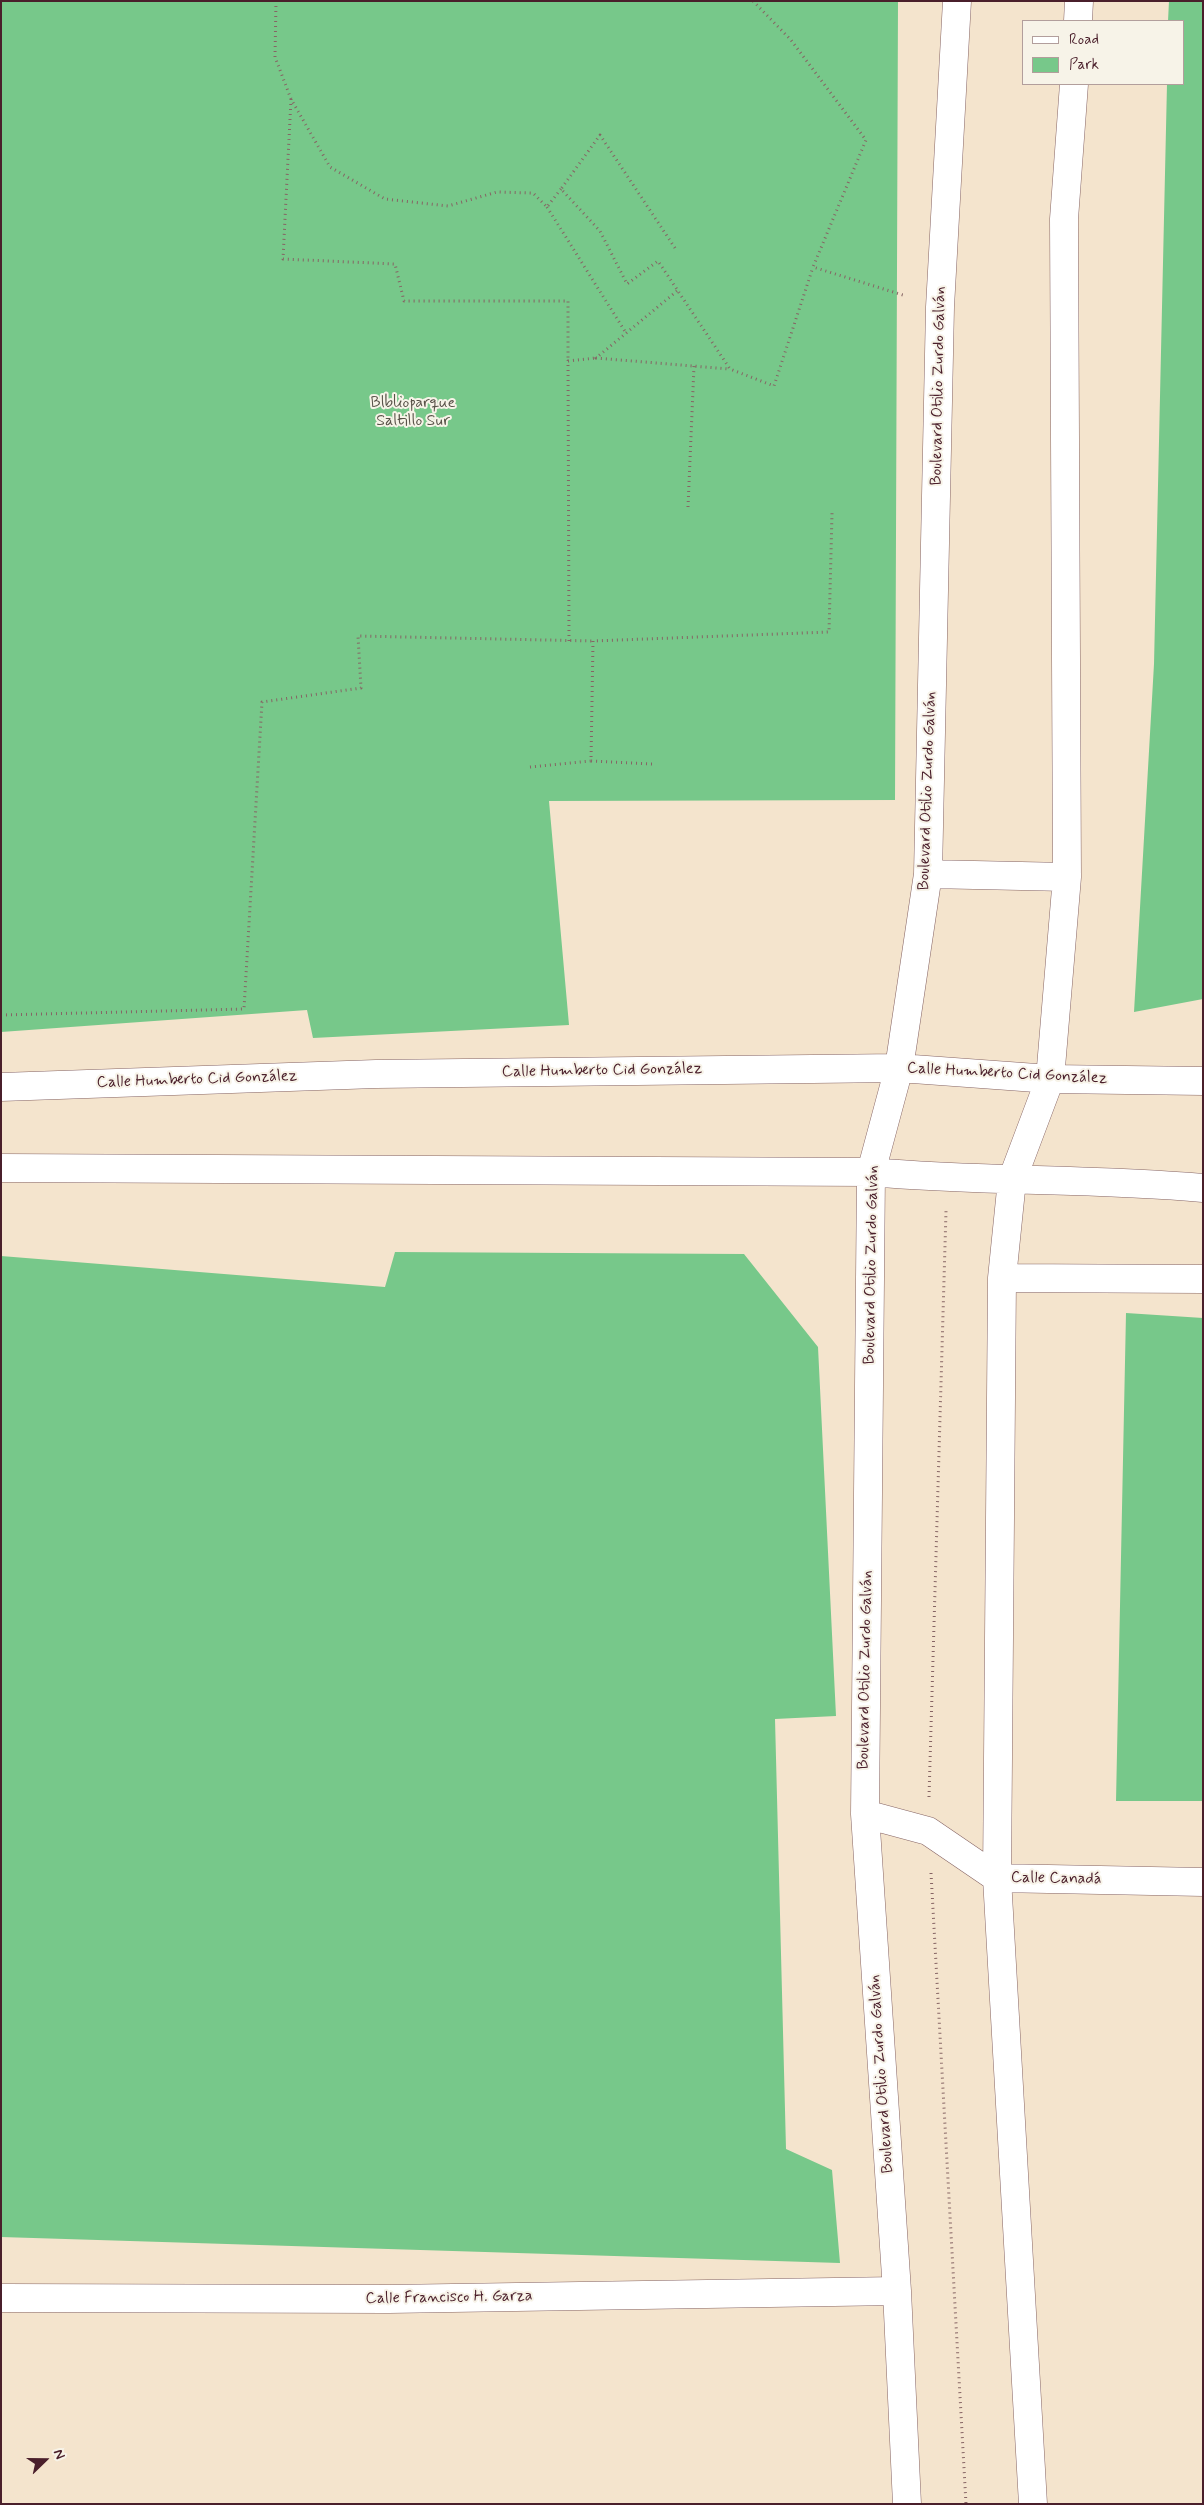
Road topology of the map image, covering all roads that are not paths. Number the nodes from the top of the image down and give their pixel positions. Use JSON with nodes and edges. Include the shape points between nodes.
{"nodes":[{"id":1,"x":957,"y":1,"type":"edge"},
{"id":2,"x":1079,"y":1,"type":"edge"},
{"id":3,"x":1078,"y":20,"type":"edge"},
{"id":4,"x":1074,"y":85,"type":"edge"},
{"id":5,"x":928,"y":874,"type":"junction"},
{"id":6,"x":1066,"y":877,"type":"junction"},
{"id":7,"x":899,"y":1068,"type":"junction"},
{"id":8,"x":1050,"y":1079,"type":"junction"},
{"id":9,"x":1203,"y":1081,"type":"edge"},
{"id":10,"x":1,"y":1087,"type":"edge"},
{"id":11,"x":1,"y":1168,"type":"edge"},
{"id":12,"x":871,"y":1172,"type":"junction"},
{"id":13,"x":1012,"y":1180,"type":"junction"},
{"id":14,"x":1203,"y":1188,"type":"edge"},
{"id":15,"x":1002,"y":1278,"type":"junction"},
{"id":16,"x":1203,"y":1279,"type":"edge"},
{"id":17,"x":865,"y":1814,"type":"junction"},
{"id":18,"x":996,"y":1878,"type":"junction"},
{"id":19,"x":1203,"y":1882,"type":"edge"},
{"id":20,"x":897,"y":2291,"type":"junction"},
{"id":21,"x":1,"y":2298,"type":"edge"},
{"id":22,"x":907,"y":2504,"type":"edge"},
{"id":23,"x":1033,"y":2504,"type":"edge"}],
"edges":[{"from":1,"to":5,"type":"street","name":"Boulevard Otilio Zurdo Galván","via":[[940,307]]},
{"from":2,"to":3,"type":"street"},
{"from":4,"to":6,"type":"street","via":[[1064,219]]},
{"from":5,"to":6,"type":"street"},
{"from":5,"to":7,"type":"street","name":"Boulevard Otilio Zurdo Galván"},
{"from":6,"to":8,"type":"street"},
{"from":7,"to":8,"type":"street","name":"Calle Humberto Cid González"},
{"from":7,"to":10,"type":"street","name":"Calle Humberto Cid González","via":[[376,1074]]},
{"from":7,"to":12,"type":"street","name":"Boulevard Otilio Zurdo Galván"},
{"from":8,"to":9,"type":"street","name":"Calle Humberto Cid González"},
{"from":8,"to":13,"type":"street"},
{"from":11,"to":12,"type":"street"},
{"from":12,"to":13,"type":"street","via":[[947,1179]]},
{"from":12,"to":17,"type":"street","name":"Boulevard Otilio Zurdo Galván"},
{"from":13,"to":14,"type":"street","via":[[1146,1183]]},
{"from":13,"to":15,"type":"street"},
{"from":15,"to":16,"type":"street"},
{"from":15,"to":18,"type":"street"},
{"from":17,"to":18,"type":"street","name":"Calle Canadá","via":[[928,1832]]},
{"from":17,"to":20,"type":"street","name":"Boulevard Otilio Zurdo Galván"},
{"from":18,"to":19,"type":"street","name":"Calle Canadá"},
{"from":18,"to":23,"type":"street"},
{"from":20,"to":21,"type":"street","name":"Calle Francisco H. Garza","via":[[389,2299]]},
{"from":20,"to":22,"type":"street","name":"Boulevard Otilio Zurdo Galván"}]}
